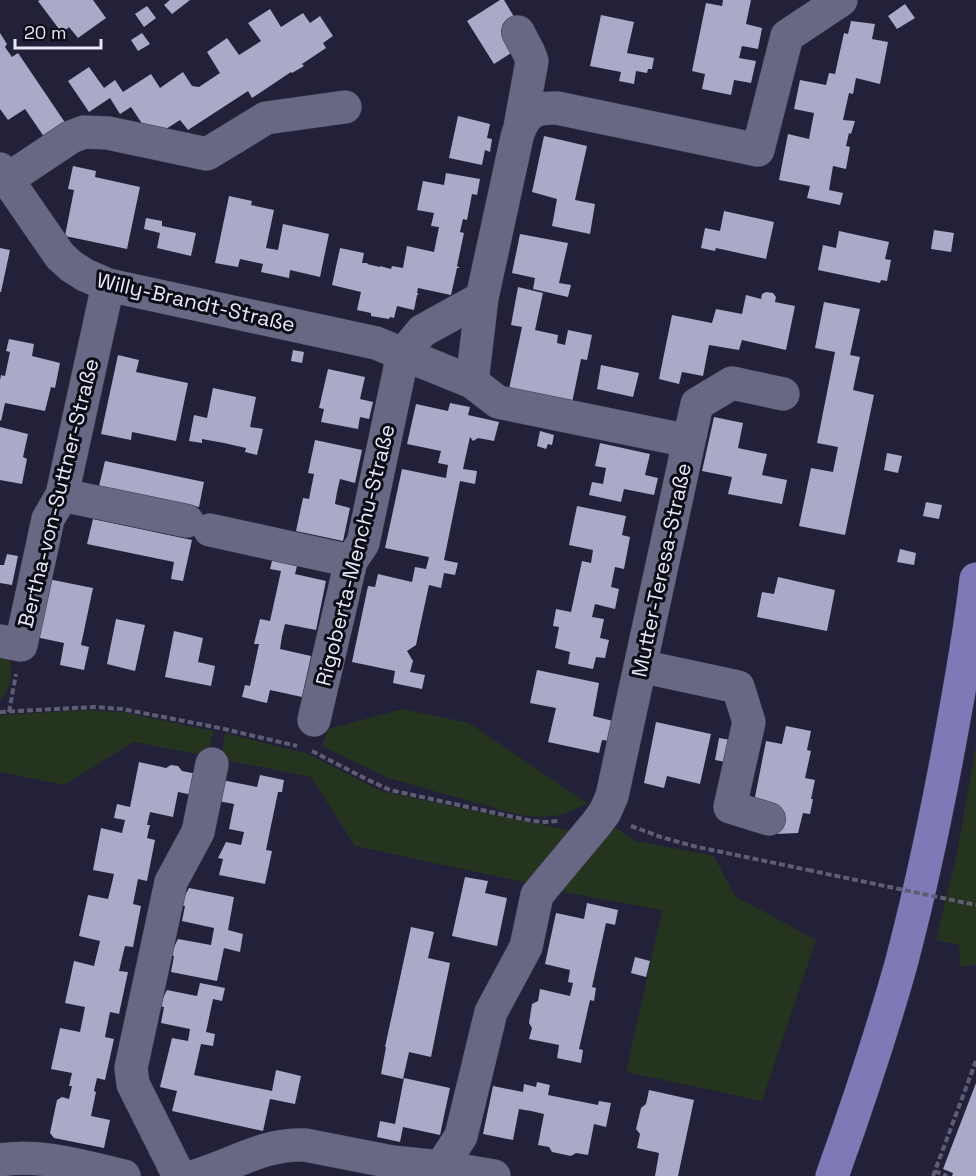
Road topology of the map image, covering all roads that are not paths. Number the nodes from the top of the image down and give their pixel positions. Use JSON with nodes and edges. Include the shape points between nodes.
{"nodes":[{"id":1,"x":841,"y":0,"type":"edge"},
{"id":2,"x":518,"y":32,"type":"dead end"},
{"id":3,"x":345,"y":108,"type":"dead end"},
{"id":4,"x":520,"y":127,"type":"junction"},
{"id":5,"x":4,"y":174,"type":"edge"},
{"id":6,"x":108,"y":285,"type":"junction"},
{"id":7,"x":482,"y":298,"type":"junction"},
{"id":8,"x":404,"y":354,"type":"junction"},
{"id":9,"x":472,"y":382,"type":"junction"},
{"id":10,"x":783,"y":394,"type":"dead end"},
{"id":11,"x":688,"y":441,"type":"junction"},
{"id":12,"x":62,"y":495,"type":"junction"},
{"id":13,"x":351,"y":561,"type":"junction"},
{"id":14,"x":976,"y":579,"type":"edge"},
{"id":15,"x":10,"y":643,"type":"edge"},
{"id":16,"x":640,"y":666,"type":"junction"},
{"id":17,"x":314,"y":720,"type":"dead end"},
{"id":18,"x":212,"y":764,"type":"dead end"},
{"id":19,"x":769,"y":819,"type":"dead end"},
{"id":20,"x":0,"y":1160,"type":"edge"},
{"id":21,"x":438,"y":1172,"type":"edge"},
{"id":22,"x":124,"y":1176,"type":"edge"},
{"id":23,"x":194,"y":1176,"type":"edge"},
{"id":24,"x":494,"y":1176,"type":"edge"},
{"id":25,"x":832,"y":1176,"type":"edge"}],
"edges":[{"from":1,"to":4,"type":"street","via":[[787,36],[758,150],[557,108],[531,112]]},
{"from":2,"to":4,"type":"street","via":[[532,61]]},
{"from":3,"to":5,"type":"street","via":[[266,118],[207,154],[108,133],[84,132]]},
{"from":4,"to":7,"type":"street"},
{"from":5,"to":6,"type":"street","name":"Willy-Brandt-Straße","via":[[60,256],[84,275]]},
{"from":6,"to":8,"type":"street","name":"Willy-Brandt-Straße","via":[[376,343]]},
{"from":6,"to":12,"type":"street","name":"Bertha-von-Suttner-Straße"},
{"from":7,"to":8,"type":"street","via":[[422,331]]},
{"from":7,"to":9,"type":"street"},
{"from":8,"to":9,"type":"street","name":"Willy-Brandt-Straße"},
{"from":8,"to":13,"type":"street","name":"Rigoberta-Menchu-Straße","via":[[363,543]]},
{"from":9,"to":11,"type":"street","name":"Willy-Brandt-Straße","via":[[498,402]]},
{"from":10,"to":11,"type":"street","name":"Mutter-Teresa-Straße","via":[[732,383],[697,404]]},
{"from":11,"to":16,"type":"street","name":"Mutter-Teresa-Straße"},
{"from":12,"to":13,"type":"street"},
{"from":12,"to":15,"type":"street","name":"Bertha-von-Suttner-Straße","via":[[48,519]]},
{"from":13,"to":17,"type":"street","name":"Rigoberta-Menchu-Straße"},
{"from":14,"to":25,"type":"main road","via":[[944,774],[914,909],[876,1050]]},
{"from":16,"to":19,"type":"street","via":[[738,687],[749,722],[730,807]]},
{"from":16,"to":21,"type":"street","name":"Mutter-Teresa-Straße","via":[[608,807],[537,895],[526,947],[491,1012],[460,1136]]},
{"from":18,"to":23,"type":"street","via":[[198,832],[171,882],[131,1068],[133,1084]]},
{"from":20,"to":22,"type":"street","via":[[36,1158]]},
{"from":21,"to":23,"type":"street","via":[[294,1145],[264,1150]]},
{"from":21,"to":24,"type":"street","via":[[466,1170]]}]}
